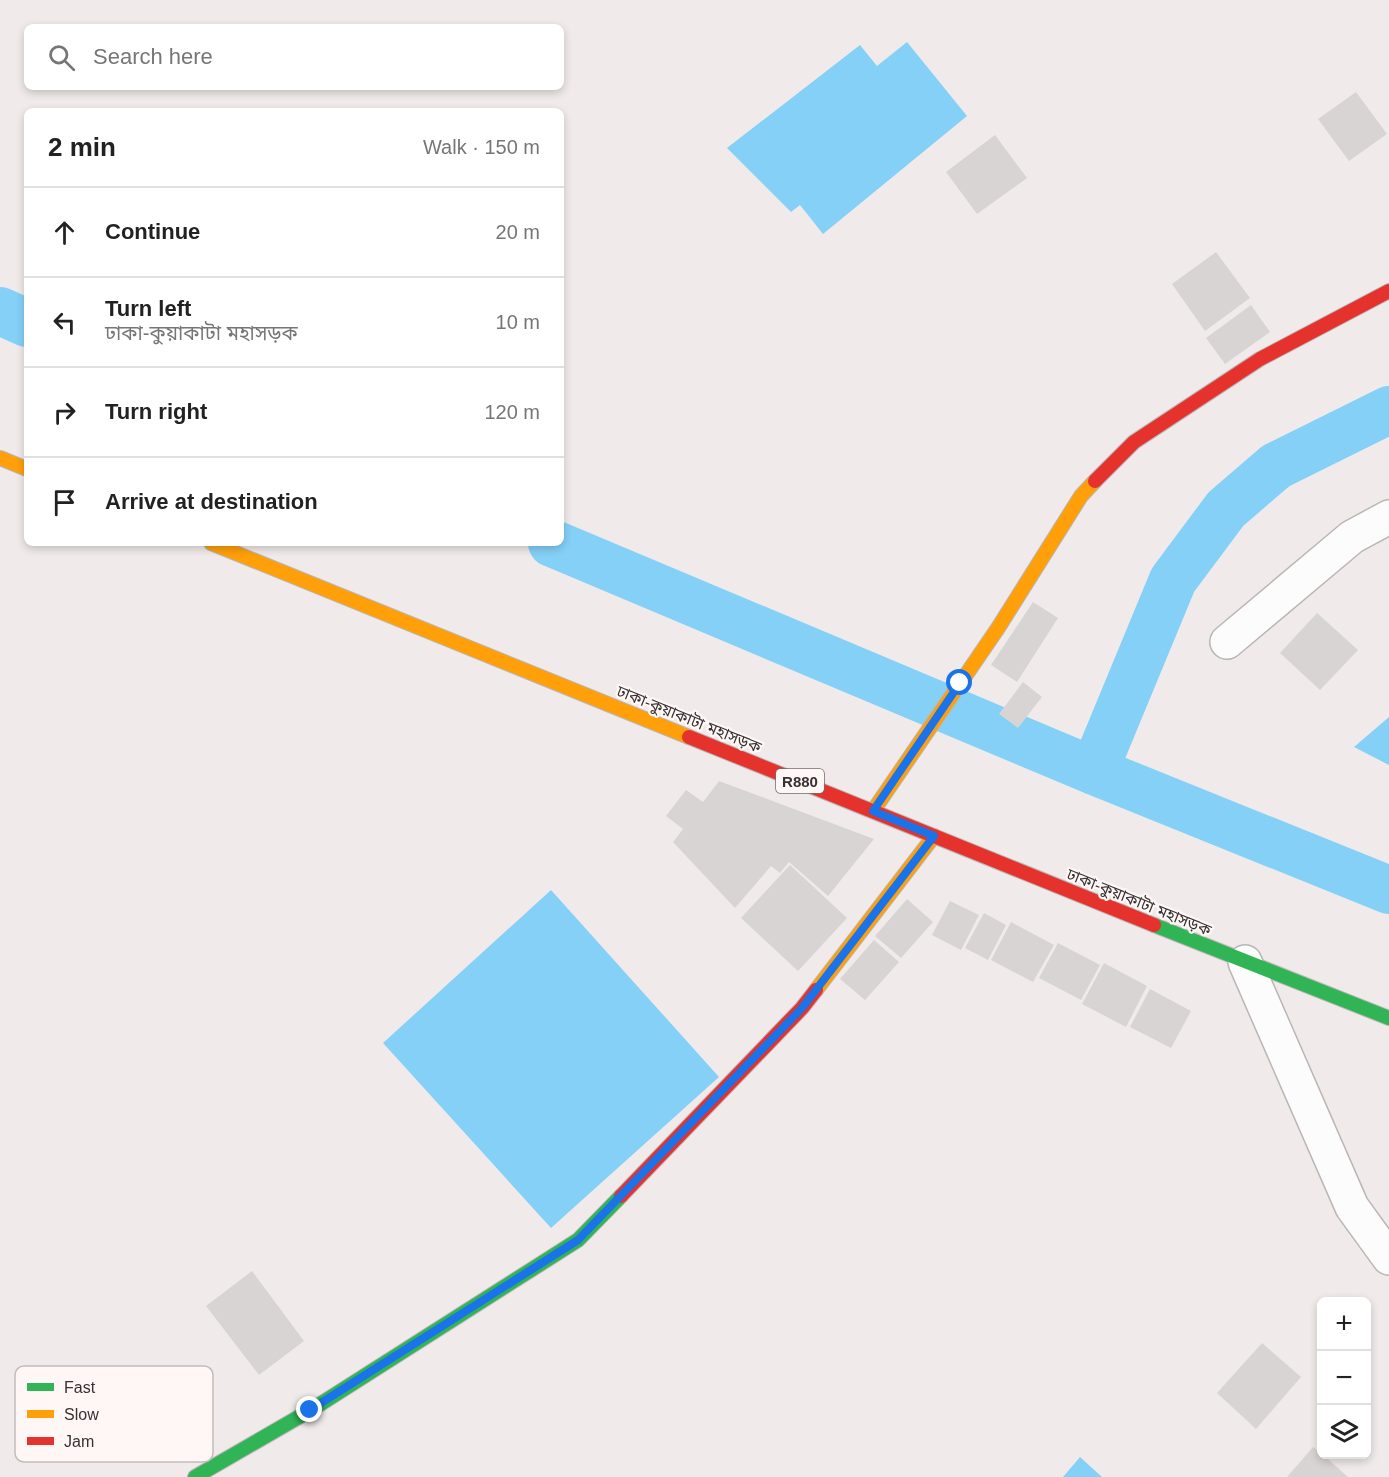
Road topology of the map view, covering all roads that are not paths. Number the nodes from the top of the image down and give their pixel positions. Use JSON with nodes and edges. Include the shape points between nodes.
{"nodes":[{"id":1,"x":1389,"y":291,"type":"edge"},
{"id":2,"x":0,"y":458,"type":"edge"},
{"id":3,"x":24,"y":468,"type":"edge"},
{"id":4,"x":1389,"y":517,"type":"edge"},
{"id":5,"x":218,"y":546,"type":"edge"},
{"id":6,"x":1227,"y":642,"type":"dead end"},
{"id":7,"x":873,"y":811,"type":"junction"},
{"id":8,"x":934,"y":836,"type":"junction"},
{"id":9,"x":1245,"y":962,"type":"junction"},
{"id":10,"x":1389,"y":1018,"type":"edge"},
{"id":11,"x":1389,"y":1258,"type":"edge"},
{"id":12,"x":195,"y":1477,"type":"edge"}],
"edges":[{"from":1,"to":7,"type":"street","via":[[1260,359],[1134,442],[1081,496],[998,628]]},
{"from":2,"to":3,"type":"street"},
{"from":4,"to":6,"type":"street","via":[[1352,537]]},
{"from":5,"to":7,"type":"street","name":"ঢাকা-কুয়াকাটা মহাসড়ক","number":"R880"},
{"from":7,"to":8,"type":"street","name":"ঢাকা-কুয়াকাটা মহাসড়ক","number":"R880"},
{"from":8,"to":9,"type":"street","name":"ঢাকা-কুয়াকাটা মহাসড়ক","number":"R880"},
{"from":8,"to":12,"type":"street","via":[[802,1008],[578,1240],[310,1410]]},
{"from":9,"to":10,"type":"street","name":"ঢাকা-কুয়াকাটা মহাসড়ক","number":"R880"},
{"from":9,"to":11,"type":"street","via":[[1353,1207]]}]}
